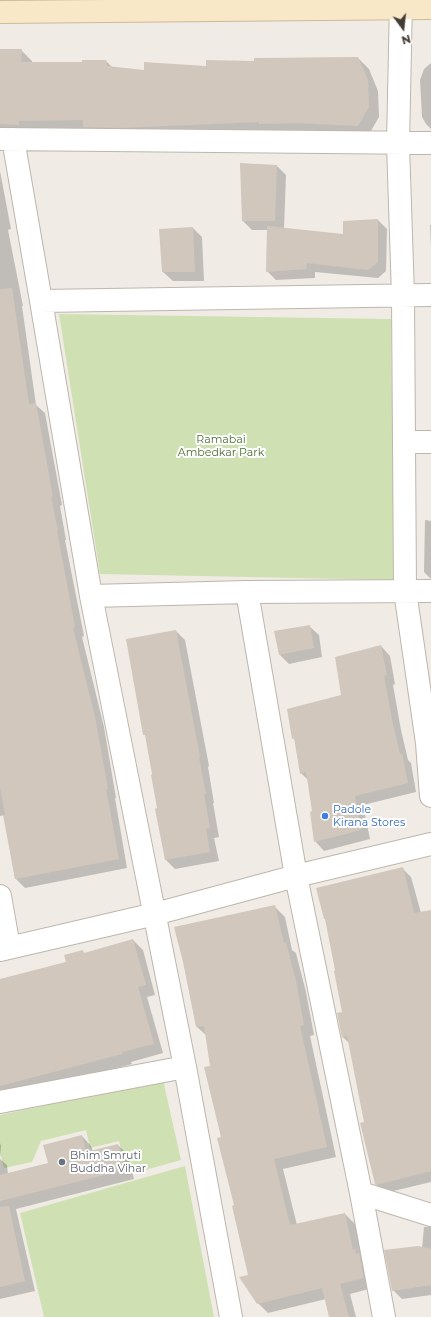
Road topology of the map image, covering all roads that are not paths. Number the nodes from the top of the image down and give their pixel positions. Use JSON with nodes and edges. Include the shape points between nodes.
{"nodes":[{"id":1,"x":401,"y":4,"type":"edge"},
{"id":2,"x":431,"y":8,"type":"edge"},
{"id":3,"x":0,"y":12,"type":"edge"},
{"id":4,"x":6,"y":139,"type":"edge"},
{"id":5,"x":398,"y":144,"type":"junction"},
{"id":6,"x":431,"y":144,"type":"edge"},
{"id":7,"x":431,"y":295,"type":"edge"},
{"id":8,"x":403,"y":296,"type":"junction"},
{"id":9,"x":41,"y":301,"type":"junction"},
{"id":10,"x":404,"y":442,"type":"junction"},
{"id":11,"x":431,"y":442,"type":"edge"},
{"id":12,"x":406,"y":591,"type":"junction"},
{"id":13,"x":431,"y":591,"type":"edge"},
{"id":14,"x":246,"y":592,"type":"junction"},
{"id":15,"x":91,"y":596,"type":"junction"},
{"id":16,"x":429,"y":743,"type":"edge"},
{"id":17,"x":431,"y":796,"type":"edge"},
{"id":18,"x":431,"y":844,"type":"edge"},
{"id":19,"x":296,"y":876,"type":"junction"},
{"id":20,"x":0,"y":896,"type":"edge"},
{"id":21,"x":155,"y":914,"type":"junction"},
{"id":22,"x":5,"y":948,"type":"edge"},
{"id":23,"x":185,"y":1067,"type":"junction"},
{"id":24,"x":0,"y":1102,"type":"edge"},
{"id":25,"x":362,"y":1194,"type":"junction"},
{"id":26,"x":431,"y":1215,"type":"edge"},
{"id":27,"x":236,"y":1316,"type":"edge"},
{"id":28,"x":384,"y":1317,"type":"edge"}],
"edges":[{"from":1,"to":2,"type":"main road"},
{"from":1,"to":3,"type":"main road"},
{"from":1,"to":5,"type":"street"},
{"from":4,"to":5,"type":"street"},
{"from":4,"to":9,"type":"street"},
{"from":5,"to":6,"type":"street"},
{"from":5,"to":8,"type":"street"},
{"from":7,"to":8,"type":"street"},
{"from":8,"to":9,"type":"street"},
{"from":8,"to":10,"type":"street"},
{"from":9,"to":15,"type":"street"},
{"from":10,"to":11,"type":"street"},
{"from":10,"to":12,"type":"street"},
{"from":12,"to":13,"type":"street"},
{"from":12,"to":14,"type":"street"},
{"from":12,"to":16,"type":"street"},
{"from":14,"to":15,"type":"street"},
{"from":14,"to":19,"type":"street"},
{"from":15,"to":21,"type":"street"},
{"from":16,"to":17,"type":"street"},
{"from":18,"to":19,"type":"street"},
{"from":19,"to":21,"type":"street"},
{"from":19,"to":25,"type":"street"},
{"from":20,"to":22,"type":"street"},
{"from":21,"to":22,"type":"street"},
{"from":21,"to":23,"type":"street"},
{"from":23,"to":24,"type":"street"},
{"from":23,"to":27,"type":"street"},
{"from":25,"to":26,"type":"street"},
{"from":25,"to":28,"type":"street"}]}
